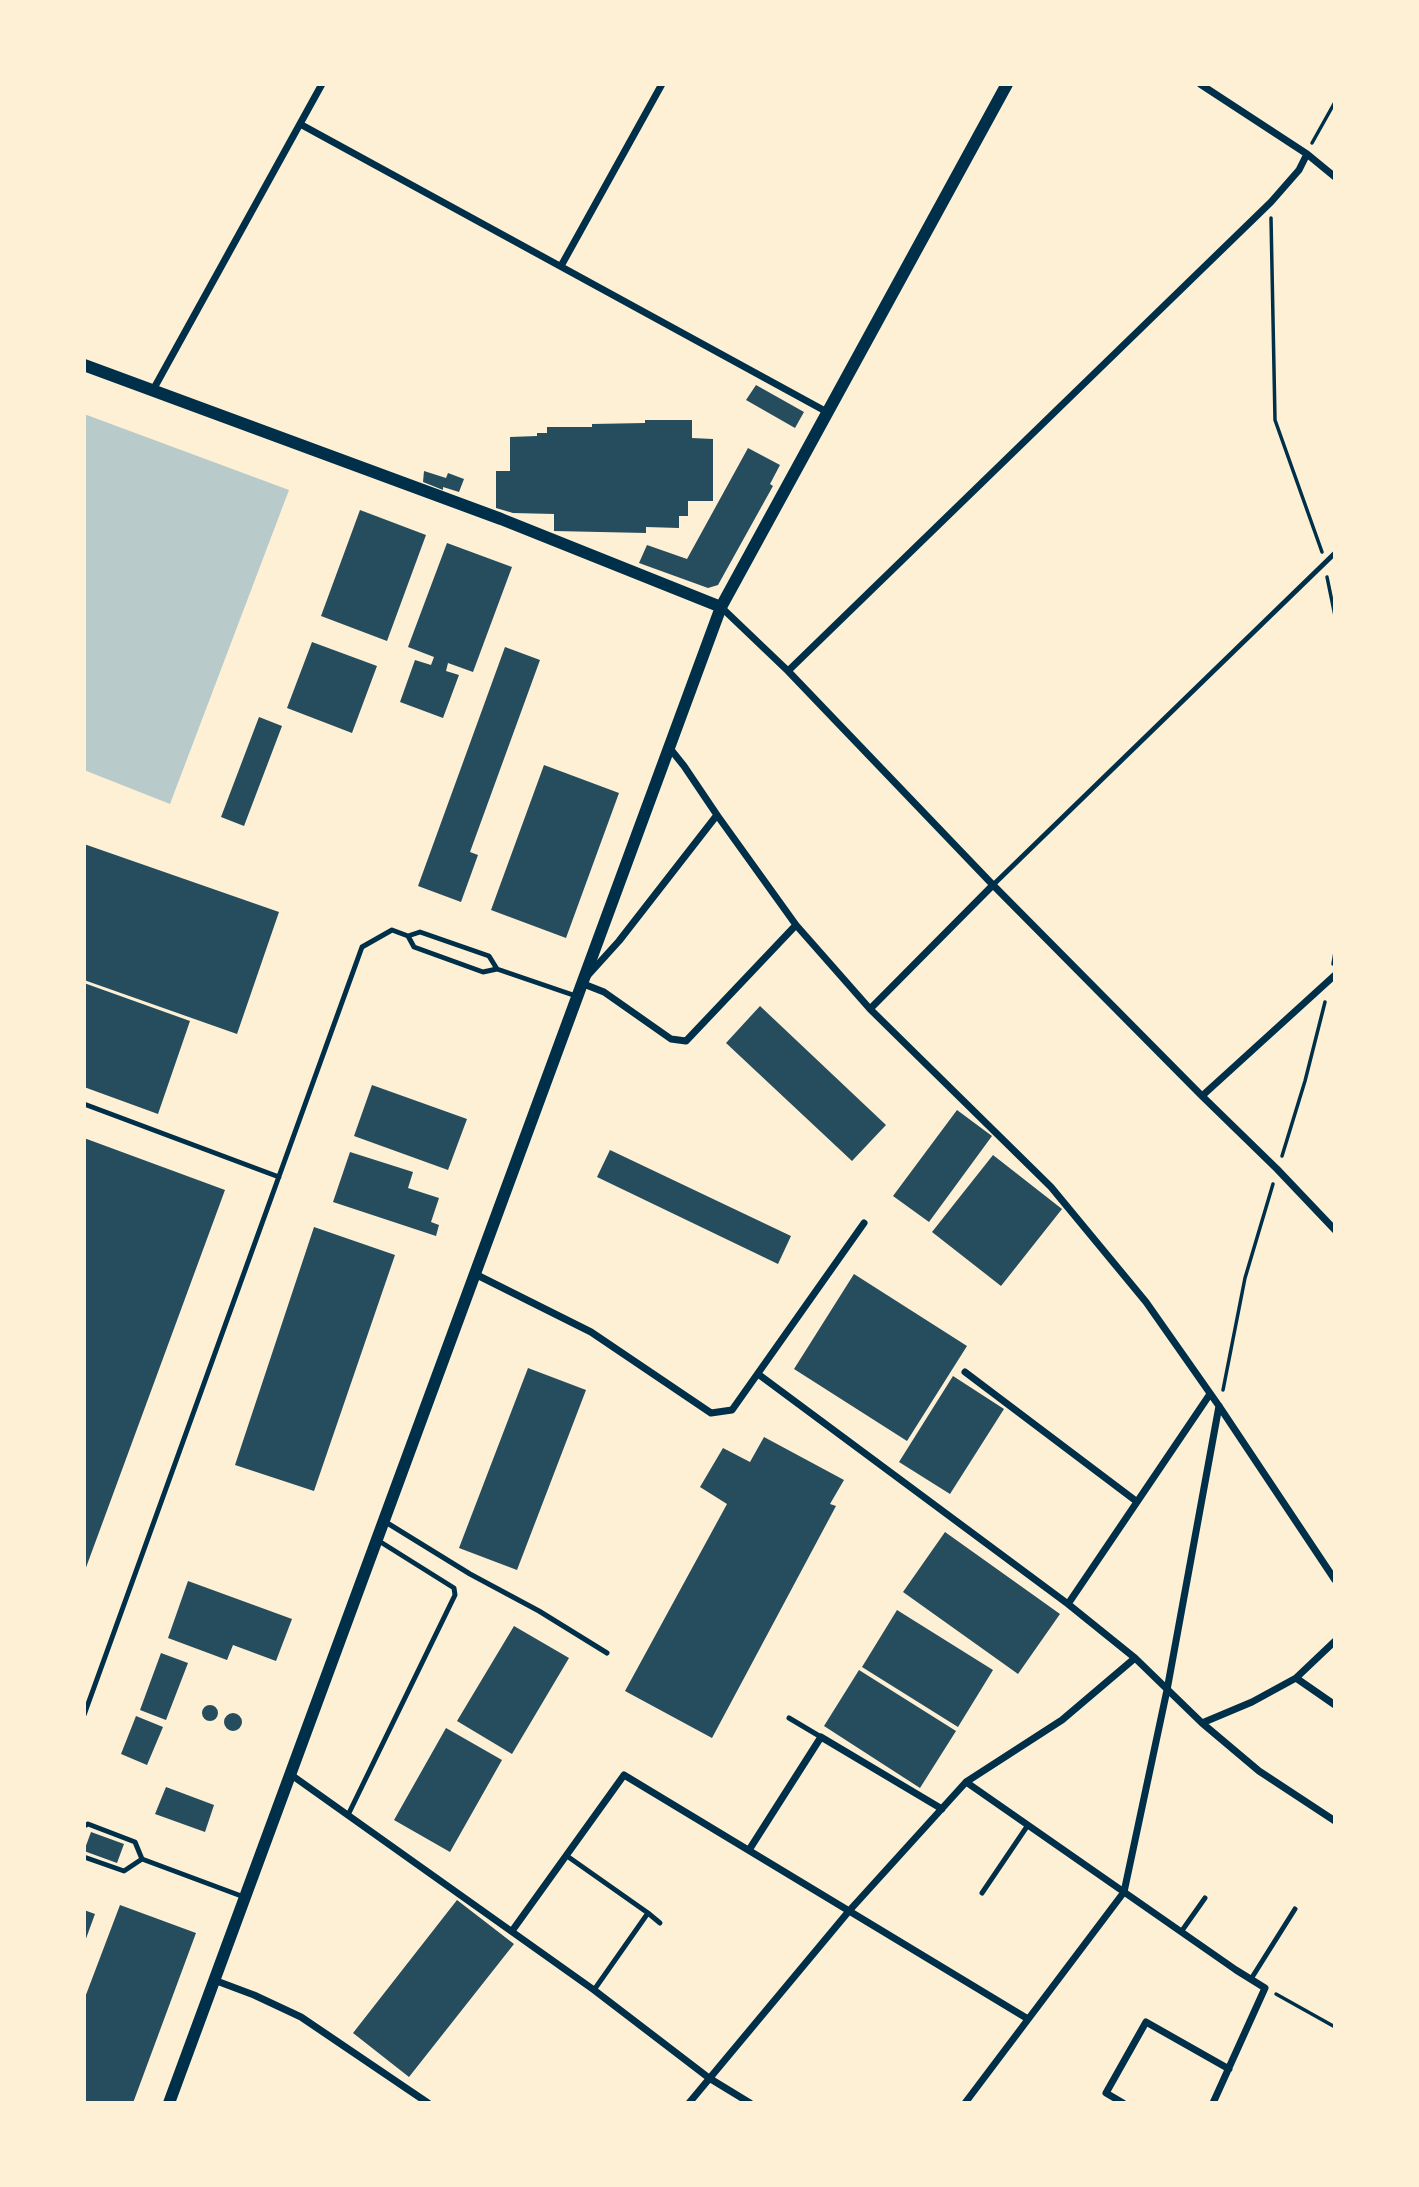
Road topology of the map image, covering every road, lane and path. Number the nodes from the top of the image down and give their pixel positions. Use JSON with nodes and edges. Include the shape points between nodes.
{"nodes":[{"id":1,"x":322,"y":84,"type":"edge"},
{"id":2,"x":662,"y":84,"type":"edge"},
{"id":3,"x":1007,"y":84,"type":"edge"},
{"id":4,"x":1200,"y":84,"type":"edge"},
{"id":5,"x":1335,"y":102,"type":"edge"},
{"id":6,"x":300,"y":124,"type":"junction"},
{"id":7,"x":1307,"y":153,"type":"junction"},
{"id":8,"x":1335,"y":177,"type":"edge"},
{"id":9,"x":1272,"y":202,"type":"junction"},
{"id":10,"x":561,"y":266,"type":"junction"},
{"id":11,"x":84,"y":365,"type":"edge"},
{"id":12,"x":153,"y":390,"type":"junction"},
{"id":13,"x":827,"y":412,"type":"junction"},
{"id":14,"x":1335,"y":552,"type":"edge"},
{"id":15,"x":1325,"y":562,"type":"junction"},
{"id":16,"x":721,"y":607,"type":"junction"},
{"id":17,"x":1335,"y":616,"type":"edge"},
{"id":18,"x":788,"y":671,"type":"junction"},
{"id":19,"x":668,"y":746,"type":"junction"},
{"id":20,"x":717,"y":815,"type":"junction"},
{"id":21,"x":993,"y":885,"type":"junction"},
{"id":22,"x":796,"y":925,"type":"junction"},
{"id":23,"x":408,"y":936,"type":"junction"},
{"id":24,"x":497,"y":969,"type":"junction"},
{"id":25,"x":1335,"y":975,"type":"edge"},
{"id":26,"x":581,"y":984,"type":"junction"},
{"id":27,"x":576,"y":996,"type":"junction"},
{"id":28,"x":870,"y":1009,"type":"junction"},
{"id":29,"x":1202,"y":1096,"type":"junction"},
{"id":30,"x":84,"y":1104,"type":"edge"},
{"id":31,"x":279,"y":1177,"type":"junction"},
{"id":32,"x":864,"y":1223,"type":"dead end"},
{"id":33,"x":1335,"y":1230,"type":"edge"},
{"id":34,"x":474,"y":1273,"type":"junction"},
{"id":35,"x":965,"y":1372,"type":"dead end"},
{"id":36,"x":758,"y":1374,"type":"junction"},
{"id":37,"x":1210,"y":1394,"type":"junction"},
{"id":38,"x":1219,"y":1406,"type":"junction"},
{"id":39,"x":1136,"y":1501,"type":"junction"},
{"id":40,"x":384,"y":1520,"type":"junction"},
{"id":41,"x":376,"y":1540,"type":"junction"},
{"id":42,"x":1335,"y":1580,"type":"edge"},
{"id":43,"x":1068,"y":1604,"type":"junction"},
{"id":44,"x":1335,"y":1641,"type":"edge"},
{"id":45,"x":607,"y":1653,"type":"dead end"},
{"id":46,"x":1135,"y":1658,"type":"junction"},
{"id":47,"x":1296,"y":1678,"type":"junction"},
{"id":48,"x":1167,"y":1690,"type":"junction"},
{"id":49,"x":1335,"y":1705,"type":"edge"},
{"id":50,"x":84,"y":1715,"type":"edge"},
{"id":51,"x":789,"y":1718,"type":"dead end"},
{"id":52,"x":1202,"y":1723,"type":"junction"},
{"id":53,"x":821,"y":1737,"type":"junction"},
{"id":54,"x":289,"y":1774,"type":"junction"},
{"id":55,"x":966,"y":1783,"type":"junction"},
{"id":56,"x":942,"y":1809,"type":"junction"},
{"id":57,"x":348,"y":1815,"type":"junction"},
{"id":58,"x":1335,"y":1821,"type":"edge"},
{"id":59,"x":1028,"y":1825,"type":"junction"},
{"id":60,"x":84,"y":1826,"type":"edge"},
{"id":61,"x":749,"y":1850,"type":"junction"},
{"id":62,"x":567,"y":1856,"type":"junction"},
{"id":63,"x":84,"y":1857,"type":"edge"},
{"id":64,"x":142,"y":1859,"type":"junction"},
{"id":65,"x":1124,"y":1892,"type":"junction"},
{"id":66,"x":982,"y":1893,"type":"dead end"},
{"id":67,"x":244,"y":1897,"type":"junction"},
{"id":68,"x":1205,"y":1898,"type":"dead end"},
{"id":69,"x":1295,"y":1909,"type":"dead end"},
{"id":70,"x":849,"y":1911,"type":"junction"},
{"id":71,"x":648,"y":1913,"type":"junction"},
{"id":72,"x":660,"y":1923,"type":"dead end"},
{"id":73,"x":512,"y":1931,"type":"junction"},
{"id":74,"x":1181,"y":1932,"type":"junction"},
{"id":75,"x":1251,"y":1979,"type":"junction"},
{"id":76,"x":214,"y":1980,"type":"junction"},
{"id":77,"x":1265,"y":1987,"type":"junction"},
{"id":78,"x":594,"y":1990,"type":"junction"},
{"id":79,"x":1028,"y":2019,"type":"junction"},
{"id":80,"x":1335,"y":2027,"type":"edge"},
{"id":81,"x":1229,"y":2069,"type":"junction"},
{"id":82,"x":709,"y":2078,"type":"junction"},
{"id":83,"x":967,"y":2100,"type":"edge"},
{"id":84,"x":169,"y":2103,"type":"edge"},
{"id":85,"x":428,"y":2103,"type":"edge"},
{"id":86,"x":689,"y":2103,"type":"edge"},
{"id":87,"x":750,"y":2103,"type":"edge"},
{"id":88,"x":978,"y":2103,"type":"edge"},
{"id":89,"x":1123,"y":2103,"type":"edge"},
{"id":90,"x":1213,"y":2103,"type":"edge"}],
"edges":[{"from":1,"to":6,"type":"street"},
{"from":2,"to":10,"type":"street"},
{"from":3,"to":13,"type":"street"},
{"from":4,"to":7,"type":"street"},
{"from":5,"to":7,"type":"path"},
{"from":6,"to":10,"type":"street"},
{"from":6,"to":12,"type":"street"},
{"from":7,"to":8,"type":"street"},
{"from":7,"to":9,"type":"street"},
{"from":9,"to":15,"type":"path","via":[[1275,420]]},
{"from":9,"to":18,"type":"street"},
{"from":10,"to":13,"type":"street"},
{"from":11,"to":12,"type":"street"},
{"from":12,"to":16,"type":"street","via":[[501,519]]},
{"from":13,"to":16,"type":"street"},
{"from":14,"to":15,"type":"lane"},
{"from":15,"to":17,"type":"path"},
{"from":15,"to":21,"type":"lane"},
{"from":16,"to":18,"type":"street"},
{"from":16,"to":19,"type":"street"},
{"from":18,"to":21,"type":"street"},
{"from":19,"to":20,"type":"street"},
{"from":19,"to":26,"type":"street"},
{"from":20,"to":22,"type":"street"},
{"from":20,"to":26,"type":"street"},
{"from":21,"to":28,"type":"street"},
{"from":21,"to":29,"type":"street"},
{"from":22,"to":26,"type":"street","via":[[686,1041],[671,1039],[604,992]]},
{"from":22,"to":28,"type":"street"},
{"from":23,"to":24,"type":"lane","via":[[414,947],[437,956],[483,972]]},
{"from":23,"to":24,"type":"lane","via":[[420,932],[489,956]]},
{"from":23,"to":31,"type":"lane","via":[[392,930],[362,947]]},
{"from":24,"to":27,"type":"lane"},
{"from":25,"to":29,"type":"street"},
{"from":26,"to":27,"type":"street"},
{"from":27,"to":34,"type":"street"},
{"from":28,"to":37,"type":"street","via":[[1051,1187],[1146,1302]]},
{"from":29,"to":33,"type":"street"},
{"from":30,"to":31,"type":"lane"},
{"from":31,"to":50,"type":"lane"},
{"from":32,"to":36,"type":"street"},
{"from":34,"to":36,"type":"street","via":[[591,1332],[711,1413],[733,1410]]},
{"from":34,"to":40,"type":"street"},
{"from":35,"to":39,"type":"street"},
{"from":36,"to":43,"type":"street"},
{"from":37,"to":38,"type":"street"},
{"from":37,"to":39,"type":"street"},
{"from":38,"to":42,"type":"street"},
{"from":38,"to":48,"type":"street"},
{"from":39,"to":43,"type":"street"},
{"from":40,"to":41,"type":"street"},
{"from":40,"to":45,"type":"lane"},
{"from":41,"to":54,"type":"street"},
{"from":41,"to":57,"type":"lane","via":[[454,1588],[455,1595]]},
{"from":43,"to":46,"type":"street"},
{"from":44,"to":47,"type":"street"},
{"from":46,"to":48,"type":"street"},
{"from":46,"to":55,"type":"street","via":[[1062,1720]]},
{"from":47,"to":49,"type":"street"},
{"from":47,"to":52,"type":"street"},
{"from":48,"to":52,"type":"street"},
{"from":48,"to":65,"type":"street"},
{"from":51,"to":53,"type":"lane"},
{"from":52,"to":58,"type":"street","via":[[1259,1771]]},
{"from":53,"to":56,"type":"street"},
{"from":53,"to":61,"type":"street"},
{"from":54,"to":57,"type":"street"},
{"from":54,"to":67,"type":"street"},
{"from":55,"to":56,"type":"street"},
{"from":55,"to":59,"type":"street"},
{"from":56,"to":70,"type":"street"},
{"from":57,"to":73,"type":"street"},
{"from":59,"to":65,"type":"street"},
{"from":59,"to":66,"type":"lane"},
{"from":60,"to":64,"type":"lane","via":[[135,1842]]},
{"from":61,"to":62,"type":"street","via":[[624,1775]]},
{"from":61,"to":70,"type":"street"},
{"from":62,"to":71,"type":"lane"},
{"from":62,"to":73,"type":"street"},
{"from":63,"to":64,"type":"lane","via":[[124,1871]]},
{"from":64,"to":67,"type":"lane"},
{"from":65,"to":74,"type":"street"},
{"from":65,"to":79,"type":"street"},
{"from":67,"to":76,"type":"street"},
{"from":68,"to":74,"type":"lane"},
{"from":69,"to":75,"type":"lane"},
{"from":70,"to":79,"type":"street"},
{"from":70,"to":82,"type":"street"},
{"from":71,"to":72,"type":"lane"},
{"from":71,"to":78,"type":"lane"},
{"from":73,"to":78,"type":"street"},
{"from":74,"to":75,"type":"street"},
{"from":75,"to":77,"type":"street"},
{"from":76,"to":84,"type":"street"},
{"from":76,"to":85,"type":"street","via":[[301,2017]]},
{"from":77,"to":80,"type":"path"},
{"from":77,"to":81,"type":"street"},
{"from":78,"to":82,"type":"street"},
{"from":79,"to":83,"type":"street"},
{"from":81,"to":89,"type":"street","via":[[1146,2022],[1106,2093]]},
{"from":81,"to":90,"type":"street"},
{"from":82,"to":86,"type":"street"},
{"from":82,"to":87,"type":"street"},
{"from":83,"to":88,"type":"street"}]}
